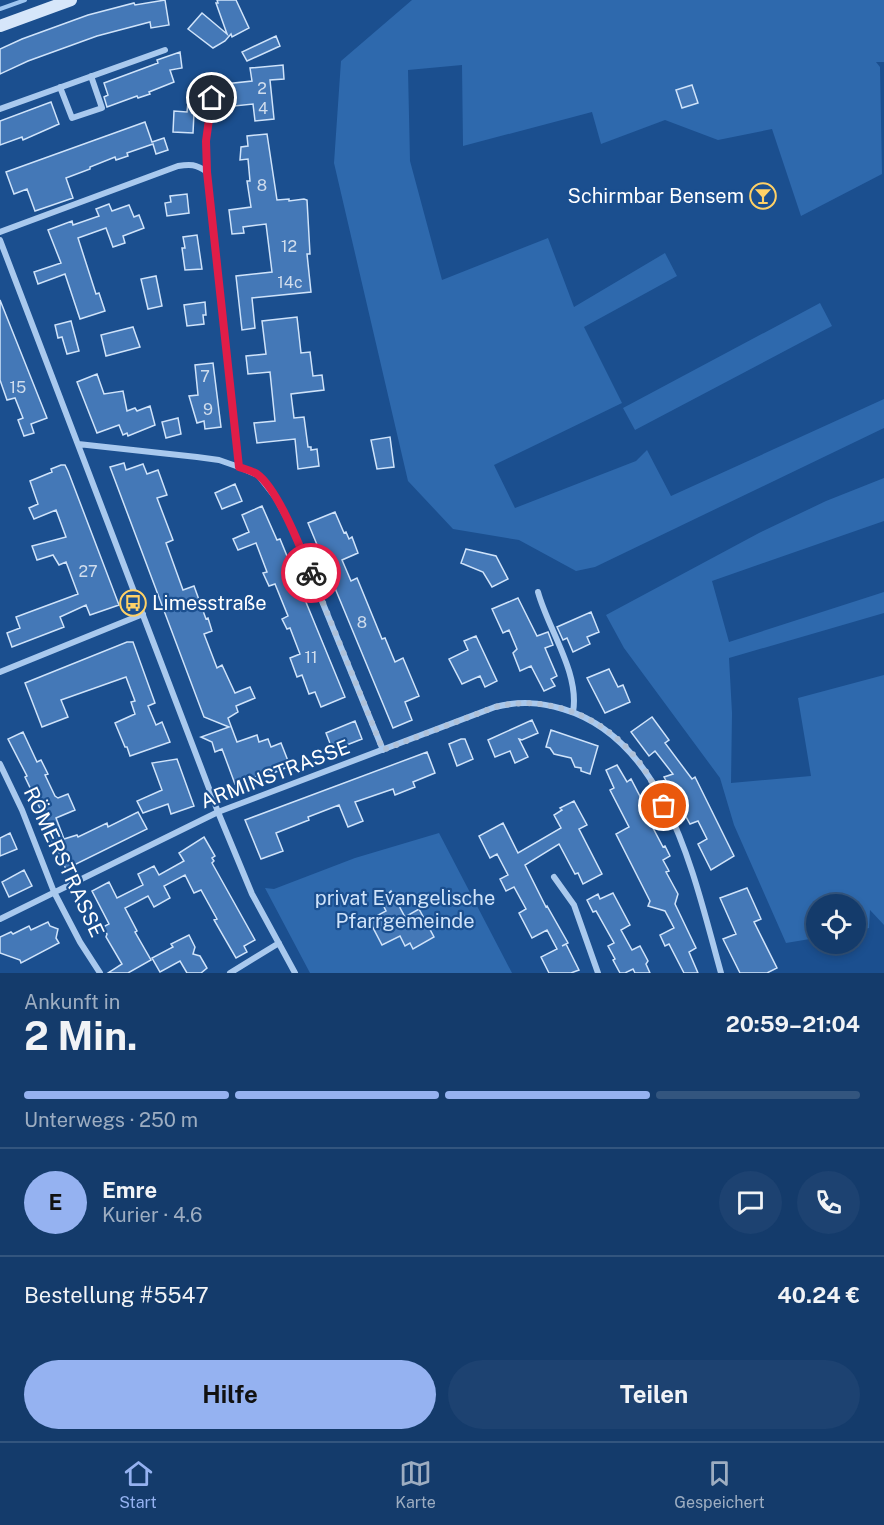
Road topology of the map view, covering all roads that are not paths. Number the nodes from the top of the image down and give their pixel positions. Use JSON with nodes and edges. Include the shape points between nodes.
{"nodes":[{"id":1,"x":71,"y":0,"type":"edge"},
{"id":2,"x":0,"y":26,"type":"edge"},
{"id":3,"x":165,"y":50,"type":"dead end"},
{"id":4,"x":91,"y":76,"type":"junction"},
{"id":5,"x":60,"y":87,"type":"junction"},
{"id":6,"x":212,"y":98,"type":"dead end"},
{"id":7,"x":0,"y":109,"type":"edge"},
{"id":8,"x":207,"y":172,"type":"junction"},
{"id":9,"x":0,"y":232,"type":"edge"},
{"id":10,"x":0,"y":240,"type":"edge"},
{"id":11,"x":78,"y":444,"type":"junction"},
{"id":12,"x":239,"y":467,"type":"junction"},
{"id":13,"x":538,"y":592,"type":"dead end"},
{"id":14,"x":143,"y":614,"type":"junction"},
{"id":15,"x":0,"y":672,"type":"edge"},
{"id":16,"x":573,"y":712,"type":"junction"},
{"id":17,"x":383,"y":750,"type":"junction"},
{"id":18,"x":0,"y":764,"type":"edge"},
{"id":19,"x":218,"y":812,"type":"junction"},
{"id":20,"x":554,"y":878,"type":"dead end"},
{"id":21,"x":54,"y":892,"type":"junction"},
{"id":22,"x":0,"y":919,"type":"edge"},
{"id":23,"x":279,"y":943,"type":"junction"},
{"id":24,"x":100,"y":973,"type":"edge"},
{"id":25,"x":230,"y":973,"type":"edge"},
{"id":26,"x":296,"y":973,"type":"edge"},
{"id":27,"x":598,"y":973,"type":"edge"},
{"id":28,"x":721,"y":973,"type":"edge"}],
"edges":[{"from":1,"to":2,"type":"street"},
{"from":3,"to":4,"type":"street"},
{"from":4,"to":5,"type":"street"},
{"from":4,"to":5,"type":"street","via":[[102,108],[72,118]]},
{"from":5,"to":7,"type":"street"},
{"from":6,"to":8,"type":"street","via":[[206,141]]},
{"from":8,"to":9,"type":"street","via":[[190,164],[178,166]]},
{"from":8,"to":12,"type":"street"},
{"from":10,"to":11,"type":"street"},
{"from":11,"to":12,"type":"street","via":[[219,460]]},
{"from":11,"to":14,"type":"street"},
{"from":12,"to":17,"type":"street","via":[[258,475],[292,528]]},
{"from":13,"to":16,"type":"street","via":[[575,693]]},
{"from":14,"to":15,"type":"street"},
{"from":14,"to":19,"type":"street"},
{"from":16,"to":17,"type":"street","name":"ARMINSTRASSE","via":[[547,704],[512,703]]},
{"from":16,"to":28,"type":"street","name":"ARMINSTRASSE","via":[[591,719],[620,740],[649,778],[679,838]]},
{"from":17,"to":19,"type":"street","name":"ARMINSTRASSE"},
{"from":18,"to":21,"type":"street","name":"RÖMERSTRASSE"},
{"from":19,"to":21,"type":"street","name":"ARMINSTRASSE"},
{"from":19,"to":23,"type":"street","via":[[252,894]]},
{"from":20,"to":27,"type":"street","via":[[574,905]]},
{"from":21,"to":22,"type":"street","name":"ARMINSTRASSE"},
{"from":21,"to":24,"type":"street","name":"RÖMERSTRASSE"},
{"from":23,"to":25,"type":"street"},
{"from":23,"to":26,"type":"street"}]}
